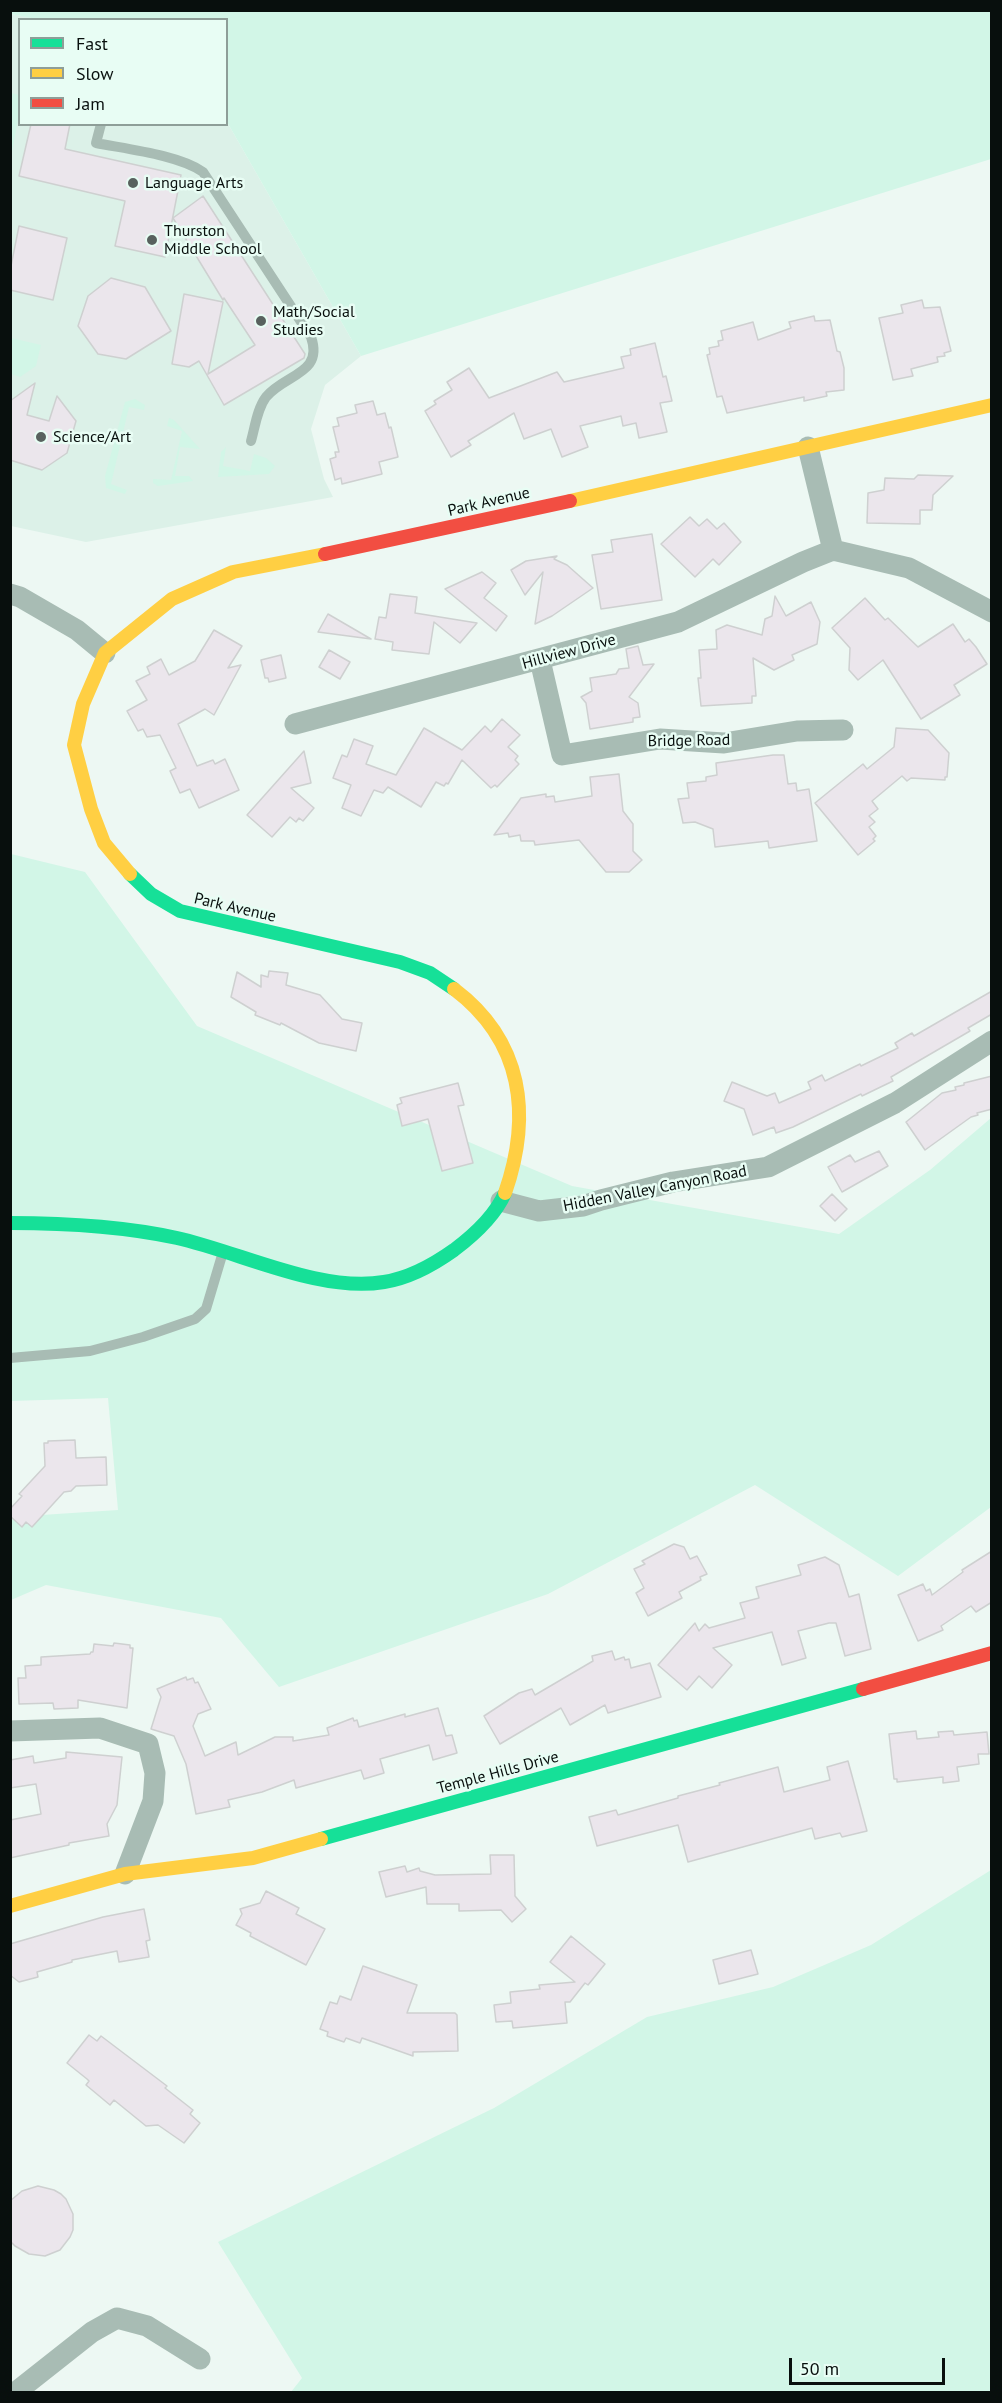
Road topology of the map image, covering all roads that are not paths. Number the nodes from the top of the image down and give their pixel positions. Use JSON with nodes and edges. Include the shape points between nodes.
{"nodes":[{"id":1,"x":100,"y":126,"type":"edge"},
{"id":2,"x":992,"y":405,"type":"edge"},
{"id":3,"x":251,"y":441,"type":"dead end"},
{"id":4,"x":808,"y":447,"type":"junction"},
{"id":5,"x":832,"y":550,"type":"junction"},
{"id":6,"x":10,"y":594,"type":"edge"},
{"id":7,"x":992,"y":612,"type":"edge"},
{"id":8,"x":105,"y":653,"type":"junction"},
{"id":9,"x":540,"y":660,"type":"junction"},
{"id":10,"x":296,"y":724,"type":"dead end"},
{"id":11,"x":843,"y":730,"type":"dead end"},
{"id":12,"x":992,"y":1041,"type":"edge"},
{"id":13,"x":501,"y":1201,"type":"junction"},
{"id":14,"x":10,"y":1223,"type":"edge"},
{"id":15,"x":224,"y":1250,"type":"junction"},
{"id":16,"x":10,"y":1358,"type":"edge"},
{"id":17,"x":992,"y":1653,"type":"edge"},
{"id":18,"x":10,"y":1731,"type":"edge"},
{"id":19,"x":125,"y":1874,"type":"junction"},
{"id":20,"x":10,"y":1906,"type":"edge"},
{"id":21,"x":200,"y":2359,"type":"dead end"},
{"id":22,"x":16,"y":2392,"type":"edge"}],
"edges":[{"from":1,"to":3,"type":"lane","via":[[96,143],[177,160],[203,172],[311,337],[315,349],[312,362],[267,396]]},
{"from":2,"to":4,"type":"main road","name":"Park Avenue"},
{"from":4,"to":5,"type":"street"},
{"from":4,"to":8,"type":"main road","name":"Park Avenue","via":[[349,550],[233,572],[172,599]]},
{"from":5,"to":7,"type":"street","via":[[909,568]]},
{"from":5,"to":9,"type":"street","name":"Hillview Drive","via":[[678,622]]},
{"from":6,"to":8,"type":"street","via":[[77,630]]},
{"from":8,"to":13,"type":"main road","name":"Park Avenue","via":[[83,705],[74,745],[104,843],[151,894],[180,911],[400,962],[434,975],[465,998],[494,1029],[508,1053],[518,1083],[517,1157]]},
{"from":9,"to":10,"type":"street","name":"Hillview Drive"},
{"from":9,"to":11,"type":"street","name":"Bridge Road","via":[[562,755],[660,739],[724,743],[797,731]]},
{"from":12,"to":13,"type":"street","name":"Hidden Valley Canyon Road","via":[[895,1102],[768,1167],[673,1182],[584,1206],[539,1211]]},
{"from":13,"to":15,"type":"main road","name":"Park Avenue","via":[[474,1233],[438,1262],[407,1277],[375,1283],[331,1282]]},
{"from":14,"to":15,"type":"main road","name":"Park Avenue","via":[[125,1228]]},
{"from":15,"to":16,"type":"lane","via":[[206,1309],[195,1319],[90,1351]]},
{"from":17,"to":19,"type":"main road","name":"Temple Hills Drive","via":[[253,1858]]},
{"from":18,"to":19,"type":"street","via":[[100,1728],[147,1744],[155,1773],[153,1801]]},
{"from":19,"to":20,"type":"main road","name":"Temple Hills Drive"},
{"from":21,"to":22,"type":"street","via":[[147,2326],[117,2318],[92,2332]]}]}
